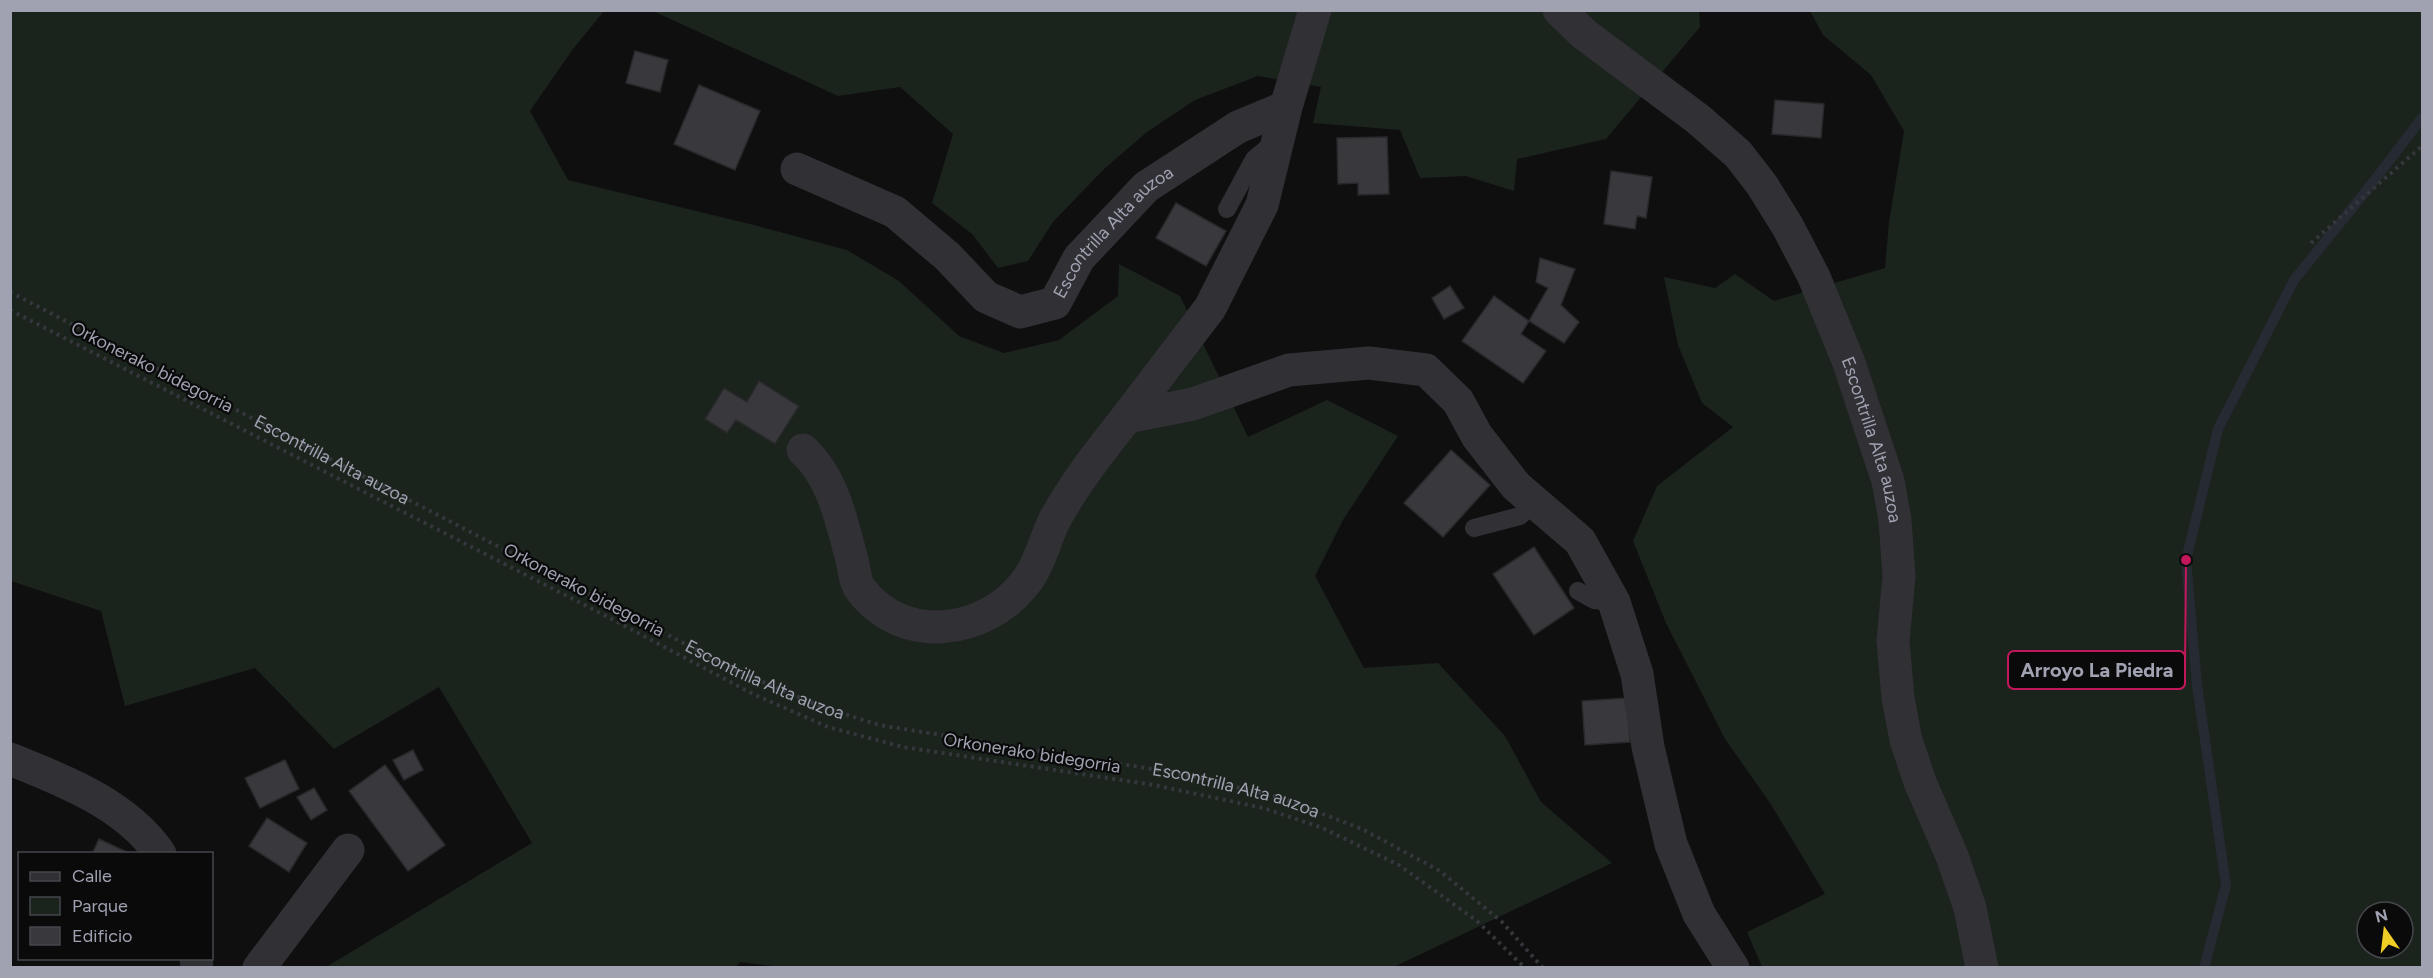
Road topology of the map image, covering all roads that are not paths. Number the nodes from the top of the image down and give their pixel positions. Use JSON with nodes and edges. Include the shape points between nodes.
{"nodes":[{"id":1,"x":1315,"y":10,"type":"edge"},
{"id":2,"x":1559,"y":10,"type":"edge"},
{"id":3,"x":1286,"y":107,"type":"junction"},
{"id":4,"x":1277,"y":141,"type":"junction"},
{"id":5,"x":797,"y":169,"type":"dead end"},
{"id":6,"x":1227,"y":208,"type":"dead end"},
{"id":7,"x":1127,"y":417,"type":"junction"},
{"id":8,"x":803,"y":450,"type":"dead end"},
{"id":9,"x":1534,"y":502,"type":"junction"},
{"id":10,"x":1474,"y":528,"type":"dead end"},
{"id":11,"x":1578,"y":591,"type":"dead end"},
{"id":12,"x":1614,"y":602,"type":"junction"},
{"id":13,"x":10,"y":759,"type":"edge"},
{"id":14,"x":348,"y":850,"type":"dead end"},
{"id":15,"x":158,"y":852,"type":"edge"},
{"id":16,"x":259,"y":968,"type":"edge"},
{"id":17,"x":1733,"y":968,"type":"edge"},
{"id":18,"x":1982,"y":968,"type":"edge"}],
"edges":[{"from":1,"to":3,"type":"street"},
{"from":2,"to":18,"type":"street","name":"Escontrilla Alta auzoa","via":[[1584,34],[1698,119],[1738,154],[1788,227],[1814,277],[1849,363],[1888,481],[1899,576],[1893,641],[1906,740],[1970,908]]},
{"from":3,"to":4,"type":"street"},
{"from":3,"to":5,"type":"street","name":"Escontrilla Alta auzoa","via":[[1238,127],[1146,187],[1079,258],[1055,303],[1020,312],[986,297],[947,256],[895,212]]},
{"from":4,"to":6,"type":"lane","via":[[1254,159]]},
{"from":4,"to":7,"type":"street","via":[[1262,205],[1210,308]]},
{"from":7,"to":8,"type":"street","via":[[1086,468],[1055,520],[1026,583],[997,609],[958,626],[926,628],[893,619],[860,589],[836,501],[817,463]]},
{"from":7,"to":9,"type":"street","via":[[1193,405],[1288,370],[1369,363],[1425,370],[1458,401],[1477,436],[1516,486]]},
{"from":9,"to":10,"type":"lane","via":[[1520,516]]},
{"from":9,"to":12,"type":"street","via":[[1580,541]]},
{"from":11,"to":12,"type":"lane","via":[[1594,600]]},
{"from":12,"to":17,"type":"street","via":[[1637,674],[1648,747],[1671,844],[1699,914]]},
{"from":13,"to":15,"type":"street","via":[[103,802],[133,823]]},
{"from":14,"to":16,"type":"street"}]}
